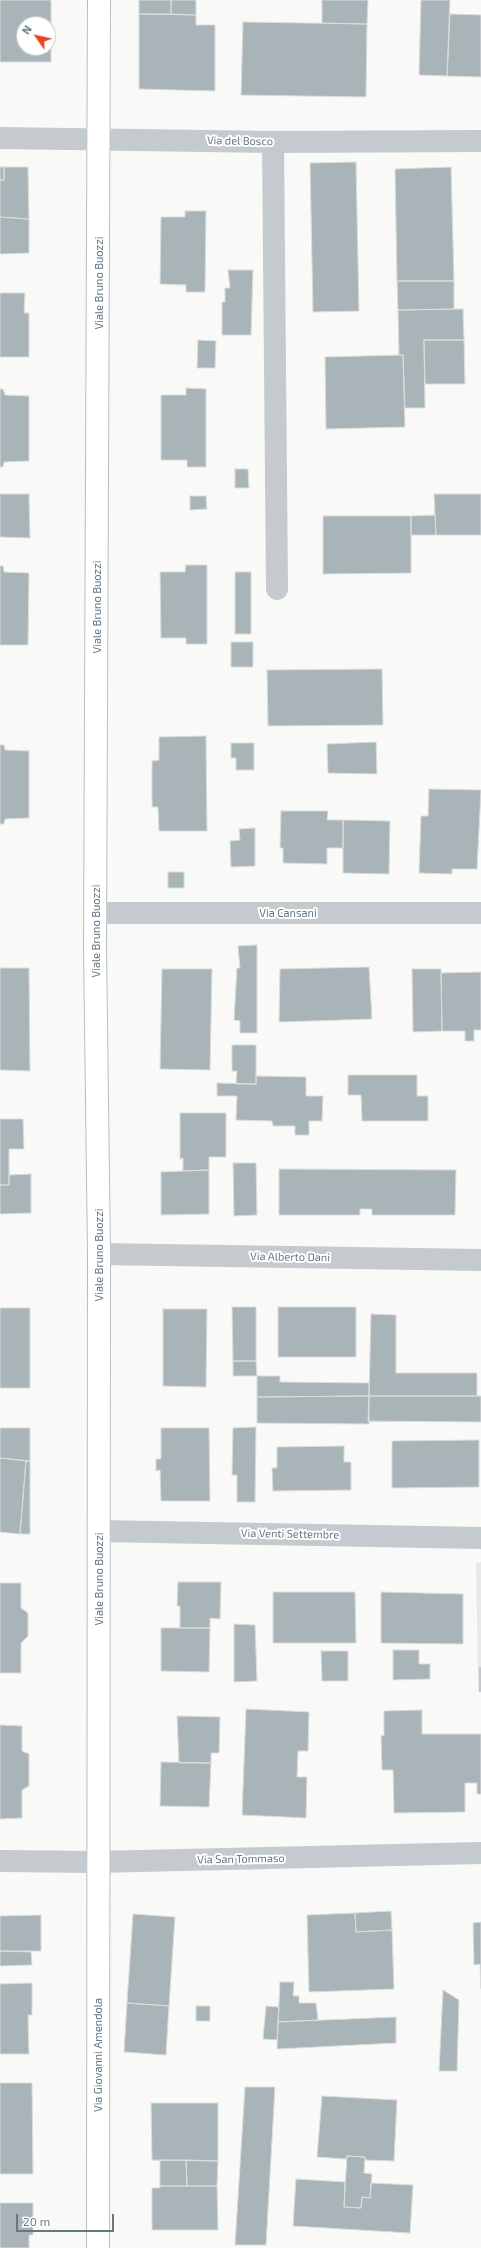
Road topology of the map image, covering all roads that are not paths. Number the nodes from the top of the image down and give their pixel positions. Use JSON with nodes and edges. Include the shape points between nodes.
{"nodes":[{"id":1,"x":99,"y":0,"type":"edge"},
{"id":2,"x":0,"y":138,"type":"edge"},
{"id":3,"x":100,"y":140,"type":"junction"},
{"id":4,"x":481,"y":141,"type":"edge"},
{"id":5,"x":273,"y":142,"type":"junction"},
{"id":6,"x":277,"y":589,"type":"dead end"},
{"id":7,"x":96,"y":913,"type":"junction"},
{"id":8,"x":481,"y":913,"type":"edge"},
{"id":9,"x":99,"y":1254,"type":"junction"},
{"id":10,"x":481,"y":1260,"type":"edge"},
{"id":11,"x":99,"y":1531,"type":"junction"},
{"id":12,"x":481,"y":1538,"type":"edge"},
{"id":13,"x":481,"y":1853,"type":"edge"},
{"id":14,"x":0,"y":1861,"type":"edge"},
{"id":15,"x":97,"y":1862,"type":"junction"},
{"id":16,"x":98,"y":2248,"type":"edge"}],
"edges":[{"from":1,"to":3,"type":"main road","name":"Viale Bruno Buozzi"},
{"from":2,"to":3,"type":"street","name":"Via del Bosco"},
{"from":3,"to":5,"type":"street","name":"Via del Bosco"},
{"from":3,"to":7,"type":"main road","name":"Viale Bruno Buozzi"},
{"from":4,"to":5,"type":"street","name":"Via del Bosco"},
{"from":5,"to":6,"type":"street"},
{"from":7,"to":8,"type":"street","name":"Via Cansani"},
{"from":7,"to":9,"type":"main road","name":"Viale Bruno Buozzi"},
{"from":9,"to":10,"type":"street","name":"Via Alberto Dani"},
{"from":9,"to":11,"type":"main road","name":"Viale Bruno Buozzi"},
{"from":11,"to":12,"type":"street","name":"Via Venti Settembre"},
{"from":11,"to":15,"type":"main road","name":"Viale Bruno Buozzi"},
{"from":13,"to":15,"type":"street","name":"Via San Tommaso"},
{"from":14,"to":15,"type":"street","name":"Via San Tommaso"},
{"from":15,"to":16,"type":"main road","name":"Via Giovanni Amendola"}]}
